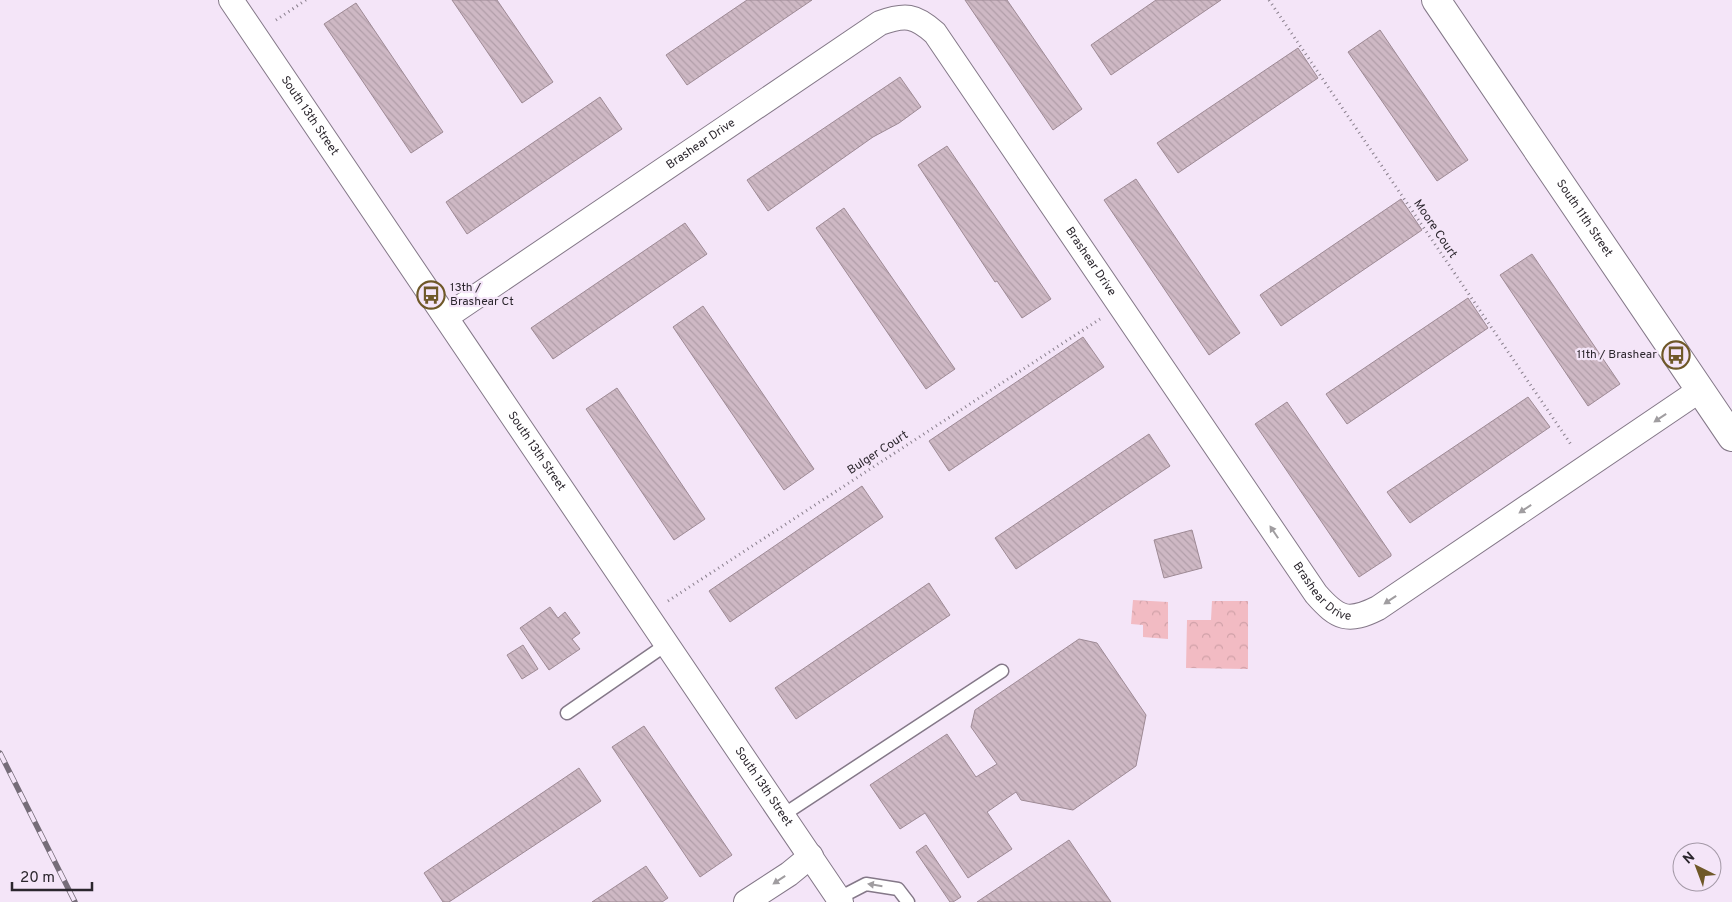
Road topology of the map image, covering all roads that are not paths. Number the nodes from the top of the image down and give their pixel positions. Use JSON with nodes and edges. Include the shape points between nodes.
{"nodes":[{"id":1,"x":231,"y":0,"type":"edge"},
{"id":2,"x":1436,"y":0,"type":"edge"},
{"id":3,"x":446,"y":317,"type":"junction"},
{"id":4,"x":1700,"y":390,"type":"junction"},
{"id":5,"x":1732,"y":437,"type":"edge"},
{"id":6,"x":667,"y":644,"type":"junction"},
{"id":7,"x":1002,"y":671,"type":"dead end"},
{"id":8,"x":568,"y":713,"type":"dead end"},
{"id":9,"x":783,"y":815,"type":"junction"},
{"id":10,"x":811,"y":856,"type":"junction"},
{"id":11,"x":840,"y":900,"type":"edge"},
{"id":12,"x":746,"y":902,"type":"edge"},
{"id":13,"x":908,"y":902,"type":"edge"}],
"edges":[{"from":1,"to":3,"type":"street","name":"South 13th Street"},
{"from":2,"to":4,"type":"street","name":"South 11th Street"},
{"from":4,"to":3,"type":"street","name":"Brashear Drive","one_way":true,"via":[[1378,608],[1362,616],[1341,616],[1330,610],[1316,594],[935,32],[922,22],[898,17],[880,23]]},
{"from":3,"to":6,"type":"street","name":"South 13th Street"},
{"from":4,"to":5,"type":"street","name":"South 11th Street"},
{"from":6,"to":8,"type":"lane"},
{"from":6,"to":9,"type":"street","name":"South 13th Street"},
{"from":7,"to":9,"type":"lane"},
{"from":9,"to":10,"type":"street","name":"South 13th Street"},
{"from":10,"to":11,"type":"street","name":"South 13th Street"},
{"from":10,"to":12,"type":"street","one_way":true},
{"from":13,"to":11,"type":"lane","one_way":true,"via":[[898,889],[866,884]]}]}
